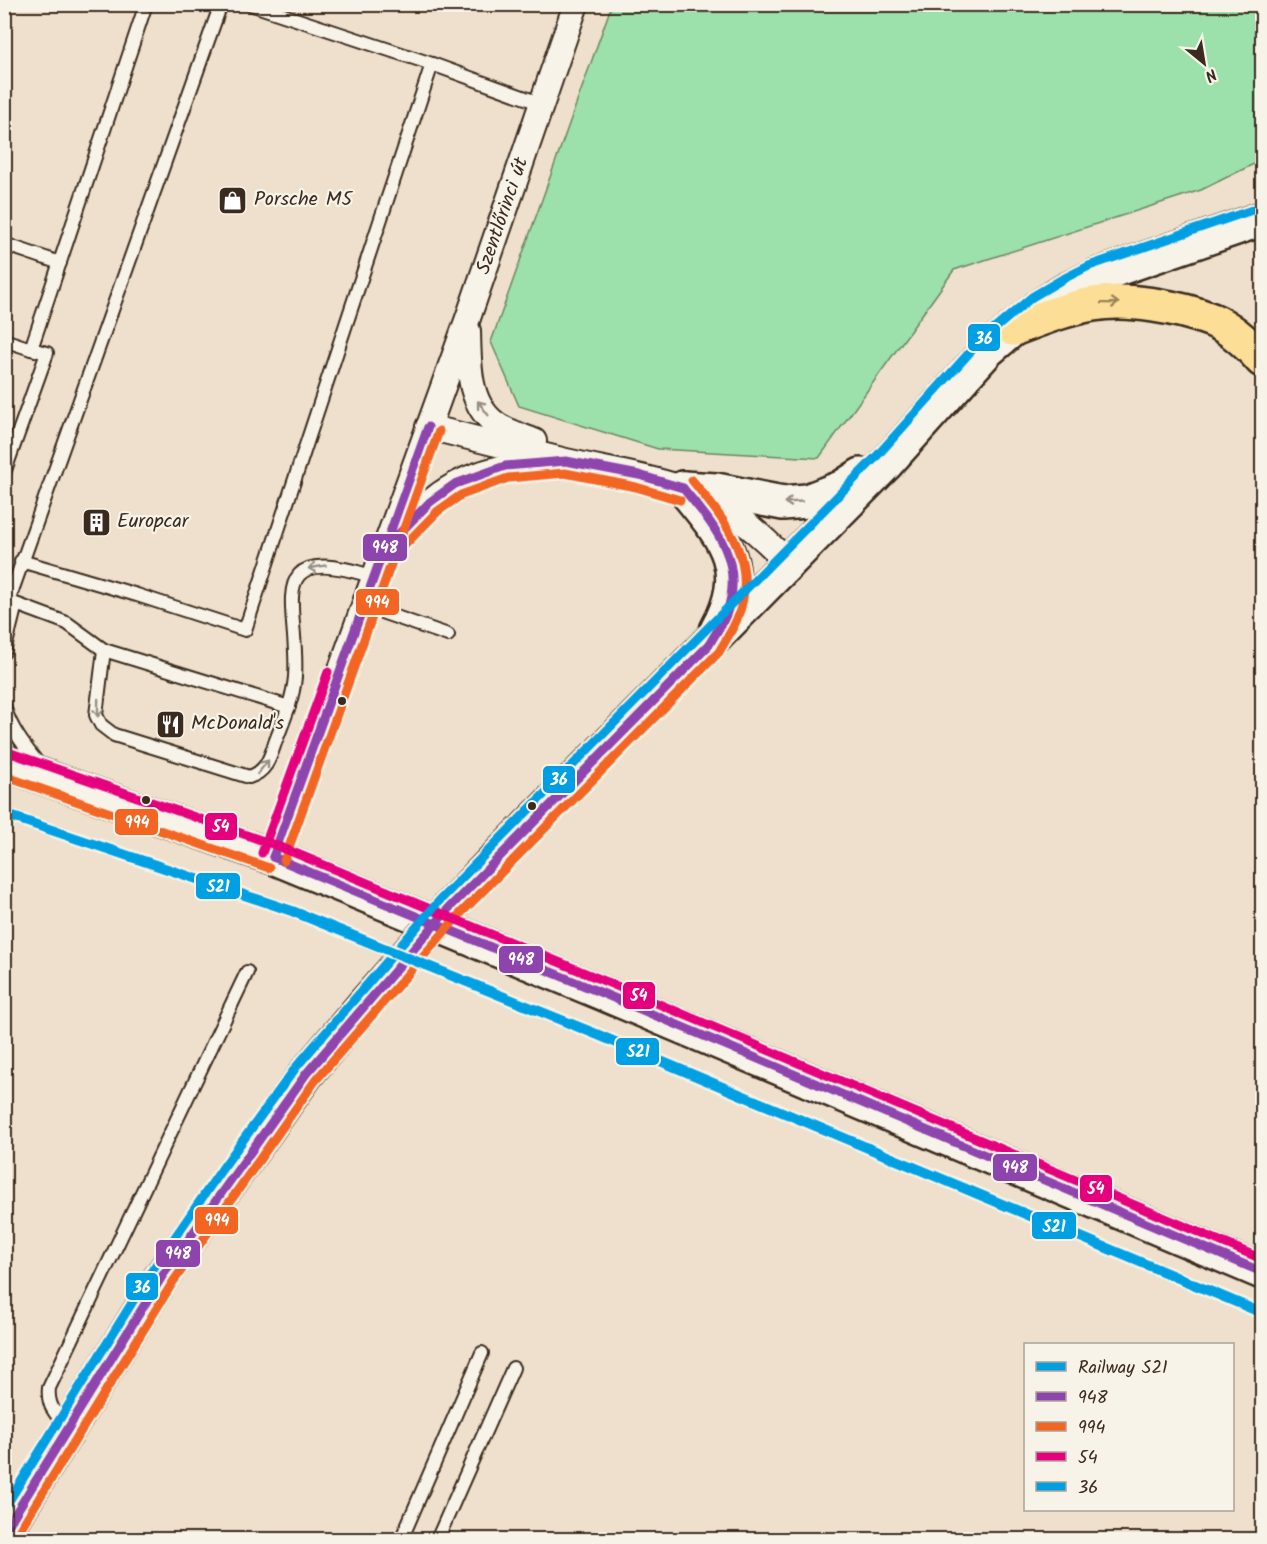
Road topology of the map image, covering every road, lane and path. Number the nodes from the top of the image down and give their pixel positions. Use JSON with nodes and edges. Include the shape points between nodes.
{"nodes":[{"id":1,"x":146,"y":4,"type":"edge"},
{"id":2,"x":221,"y":4,"type":"edge"},
{"id":3,"x":250,"y":4,"type":"edge"},
{"id":4,"x":576,"y":4,"type":"edge"},
{"id":5,"x":432,"y":64,"type":"junction"},
{"id":6,"x":542,"y":104,"type":"junction"},
{"id":7,"x":1263,"y":219,"type":"edge"},
{"id":8,"x":4,"y":244,"type":"edge"},
{"id":9,"x":60,"y":263,"type":"junction"},
{"id":10,"x":468,"y":318,"type":"junction"},
{"id":11,"x":1013,"y":329,"type":"junction"},
{"id":12,"x":4,"y":340,"type":"edge"},
{"id":13,"x":31,"y":349,"type":"junction"},
{"id":14,"x":1263,"y":360,"type":"edge"},
{"id":15,"x":428,"y":427,"type":"junction"},
{"id":16,"x":566,"y":461,"type":"junction"},
{"id":17,"x":885,"y":465,"type":"junction"},
{"id":18,"x":5,"y":472,"type":"edge"},
{"id":19,"x":683,"y":488,"type":"junction"},
{"id":20,"x":384,"y":549,"type":"junction"},
{"id":21,"x":21,"y":561,"type":"junction"},
{"id":22,"x":788,"y":563,"type":"junction"},
{"id":23,"x":374,"y":577,"type":"junction"},
{"id":24,"x":10,"y":602,"type":"edge"},
{"id":25,"x":364,"y":606,"type":"junction"},
{"id":26,"x":448,"y":635,"type":"dead end"},
{"id":27,"x":709,"y":645,"type":"junction"},
{"id":28,"x":104,"y":650,"type":"junction"},
{"id":29,"x":4,"y":652,"type":"edge"},
{"id":30,"x":4,"y":706,"type":"edge"},
{"id":31,"x":289,"y":707,"type":"junction"},
{"id":32,"x":4,"y":763,"type":"edge"},
{"id":33,"x":50,"y":779,"type":"junction"},
{"id":34,"x":273,"y":857,"type":"junction"},
{"id":35,"x":247,"y":972,"type":"dead end"},
{"id":36,"x":1263,"y":1272,"type":"edge"},
{"id":37,"x":482,"y":1353,"type":"dead end"},
{"id":38,"x":513,"y":1368,"type":"dead end"},
{"id":39,"x":69,"y":1429,"type":"junction"},
{"id":40,"x":4,"y":1533,"type":"edge"},
{"id":41,"x":401,"y":1539,"type":"edge"},
{"id":42,"x":437,"y":1539,"type":"edge"}],
"edges":[{"from":1,"to":9,"type":"lane"},
{"from":2,"to":21,"type":"lane"},
{"from":3,"to":5,"type":"lane"},
{"from":4,"to":6,"type":"street","name":"Szentlőrinci út"},
{"from":5,"to":6,"type":"lane"},
{"from":5,"to":21,"type":"lane","via":[[245,630]]},
{"from":6,"to":10,"type":"street","name":"Szentlőrinci út"},
{"from":7,"to":11,"type":"main road","via":[[1094,277],[1040,307]]},
{"from":8,"to":9,"type":"lane"},
{"from":9,"to":13,"type":"lane"},
{"from":10,"to":15,"type":"street","name":"Szentlőrinci út"},
{"from":16,"to":10,"type":"street","one_way":true,"via":[[540,443],[498,426],[477,402],[471,381]]},
{"from":11,"to":14,"type":"main road","one_way":true,"via":[[1096,303],[1157,305],[1214,321],[1249,345]]},
{"from":11,"to":17,"type":"main road","via":[[987,351]]},
{"from":12,"to":13,"type":"lane"},
{"from":13,"to":18,"type":"lane","via":[[47,353]]},
{"from":15,"to":16,"type":"street"},
{"from":15,"to":20,"type":"street","name":"Szentlőrinci út"},
{"from":16,"to":19,"type":"street"},
{"from":16,"to":20,"type":"street","via":[[505,466],[454,484],[430,502]]},
{"from":17,"to":19,"type":"main road","one_way":true,"via":[[807,501],[783,502]]},
{"from":17,"to":22,"type":"main road"},
{"from":19,"to":22,"type":"street","via":[[750,526]]},
{"from":19,"to":27,"type":"main road","via":[[717,530],[731,558],[732,589],[727,612]]},
{"from":20,"to":23,"type":"street","name":"Szentlőrinci út"},
{"from":21,"to":24,"type":"lane"},
{"from":22,"to":27,"type":"main road"},
{"from":23,"to":25,"type":"street","name":"Szentlőrinci út"},
{"from":23,"to":31,"type":"lane","one_way":true,"via":[[326,566],[312,567],[298,577],[291,599],[295,678]]},
{"from":24,"to":28,"type":"lane","via":[[67,623]]},
{"from":24,"to":29,"type":"lane"},
{"from":25,"to":26,"type":"lane"},
{"from":25,"to":34,"type":"street","name":"Szentlőrinci út"},
{"from":27,"to":39,"type":"main road","bridge":true,"via":[[494,861],[420,940],[306,1074],[163,1275]]},
{"from":28,"to":31,"type":"lane"},
{"from":28,"to":31,"type":"lane","one_way":true,"via":[[96,715],[104,729],[244,777],[259,774],[267,765]]},
{"from":30,"to":33,"type":"lane","via":[[18,738]]},
{"from":32,"to":33,"type":"main road"},
{"from":33,"to":34,"type":"main road"},
{"from":34,"to":36,"type":"main road"},
{"from":35,"to":39,"type":"lane","via":[[49,1388],[50,1406]]},
{"from":37,"to":41,"type":"lane"},
{"from":38,"to":42,"type":"lane"},
{"from":39,"to":40,"type":"main road"}]}
